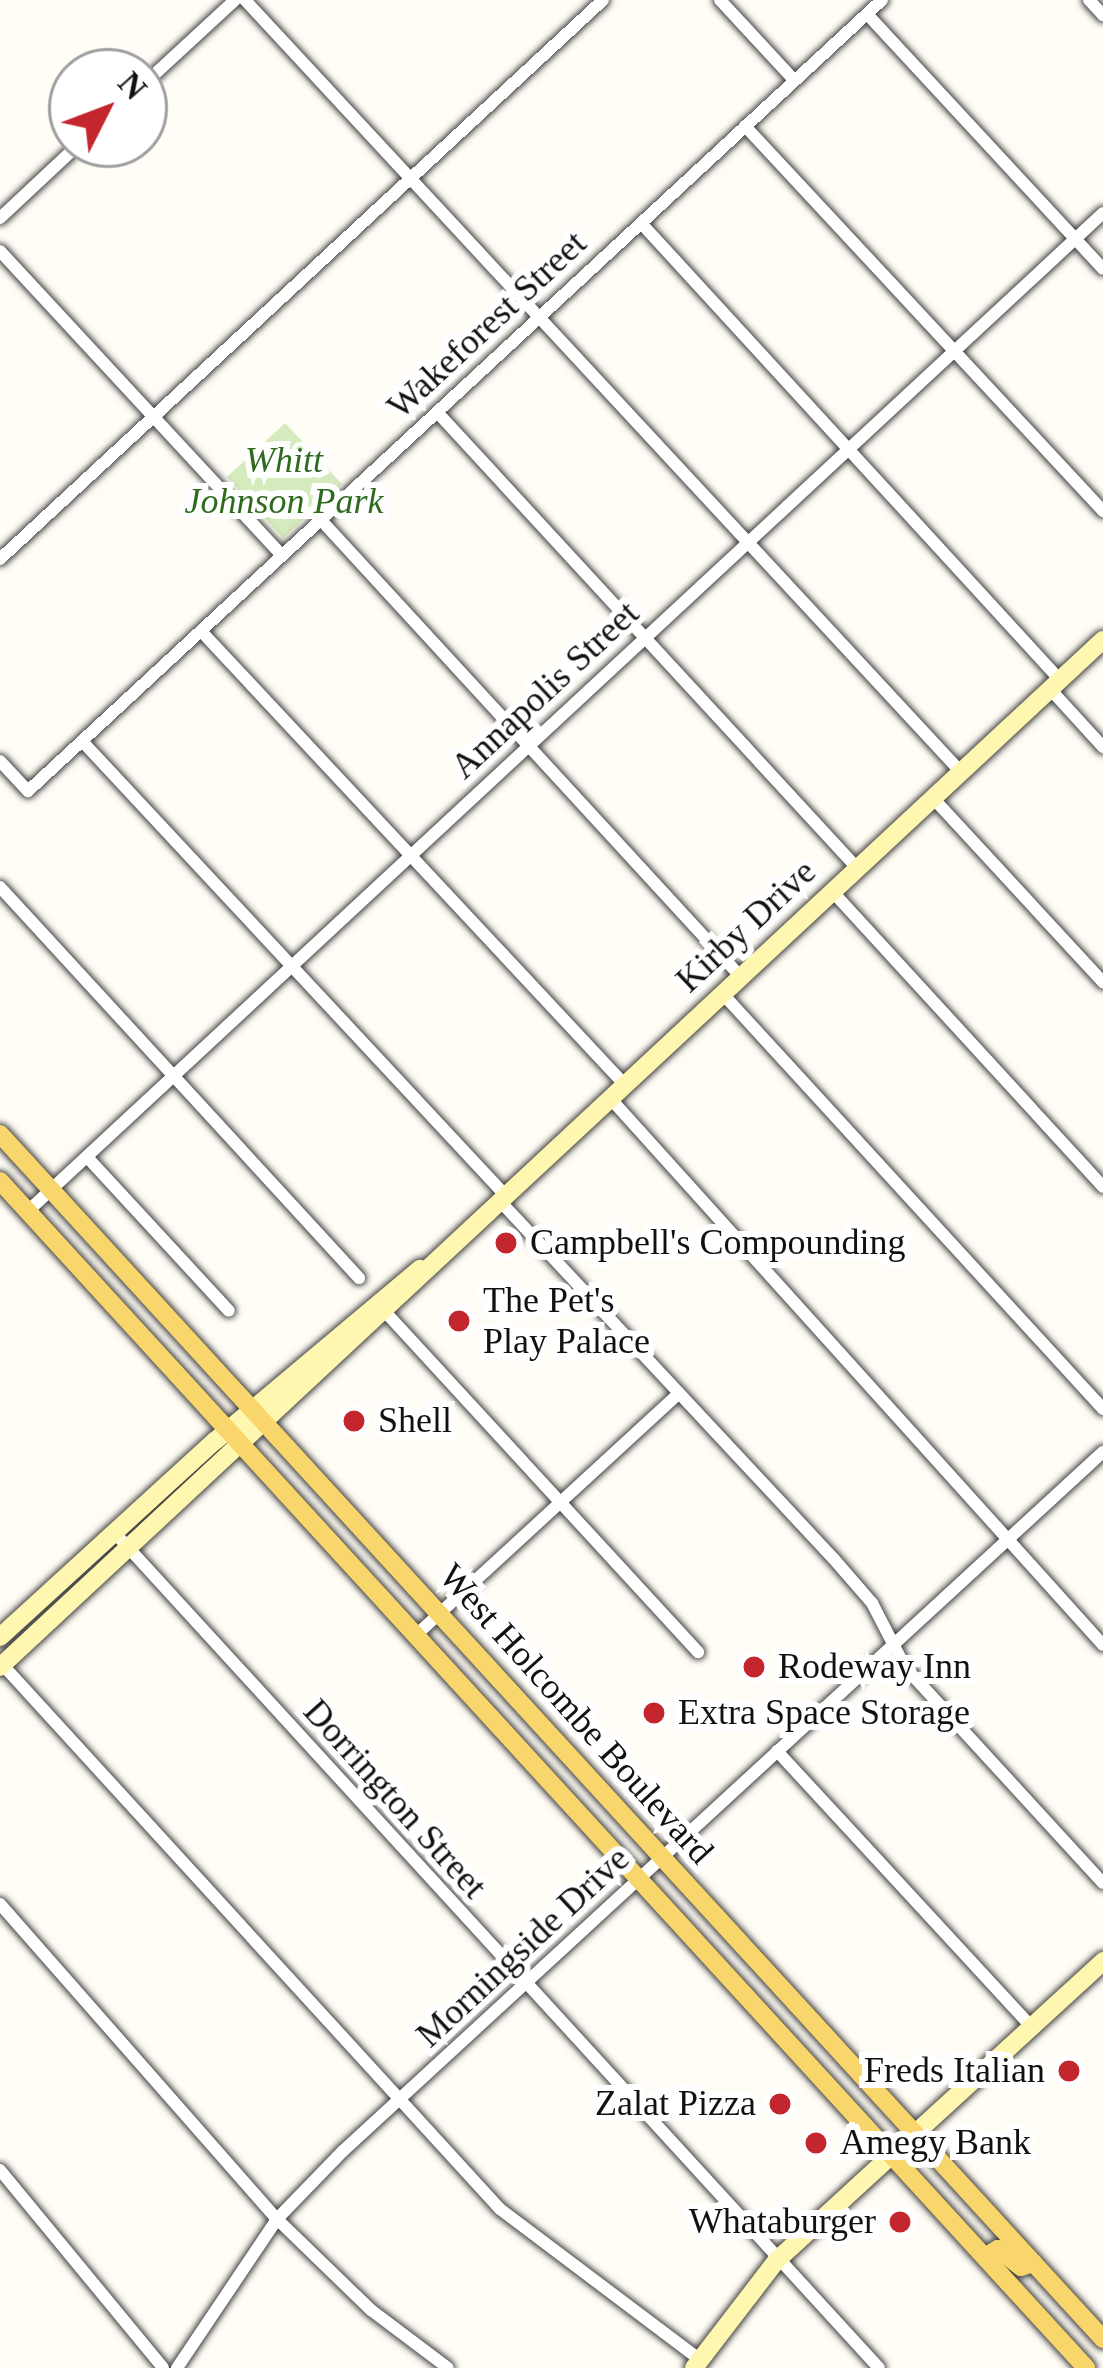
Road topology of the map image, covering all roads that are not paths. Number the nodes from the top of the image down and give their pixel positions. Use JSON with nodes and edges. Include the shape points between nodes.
{"nodes":[{"id":1,"x":235,"y":0,"type":"edge"},
{"id":2,"x":244,"y":0,"type":"edge"},
{"id":3,"x":602,"y":0,"type":"edge"},
{"id":4,"x":720,"y":0,"type":"edge"},
{"id":5,"x":882,"y":0,"type":"edge"},
{"id":6,"x":1089,"y":0,"type":"edge"},
{"id":7,"x":867,"y":14,"type":"junction"},
{"id":8,"x":1103,"y":15,"type":"edge"},
{"id":9,"x":168,"y":62,"type":"edge"},
{"id":10,"x":795,"y":81,"type":"junction"},
{"id":11,"x":746,"y":126,"type":"junction"},
{"id":12,"x":54,"y":168,"type":"edge"},
{"id":13,"x":410,"y":178,"type":"junction"},
{"id":14,"x":1103,"y":213,"type":"edge"},
{"id":15,"x":0,"y":218,"type":"edge"},
{"id":16,"x":641,"y":223,"type":"junction"},
{"id":17,"x":1076,"y":239,"type":"junction"},
{"id":18,"x":0,"y":251,"type":"edge"},
{"id":19,"x":1103,"y":269,"type":"edge"},
{"id":20,"x":539,"y":317,"type":"junction"},
{"id":21,"x":955,"y":351,"type":"junction"},
{"id":22,"x":437,"y":412,"type":"junction"},
{"id":23,"x":153,"y":417,"type":"junction"},
{"id":24,"x":849,"y":449,"type":"junction"},
{"id":25,"x":1103,"y":511,"type":"edge"},
{"id":26,"x":321,"y":520,"type":"junction"},
{"id":27,"x":748,"y":543,"type":"junction"},
{"id":28,"x":282,"y":555,"type":"junction"},
{"id":29,"x":0,"y":559,"type":"edge"},
{"id":30,"x":201,"y":631,"type":"junction"},
{"id":31,"x":646,"y":638,"type":"junction"},
{"id":32,"x":1103,"y":640,"type":"edge"},
{"id":33,"x":1055,"y":685,"type":"junction"},
{"id":34,"x":82,"y":741,"type":"junction"},
{"id":35,"x":529,"y":746,"type":"junction"},
{"id":36,"x":1103,"y":747,"type":"edge"},
{"id":37,"x":0,"y":761,"type":"edge"},
{"id":38,"x":961,"y":772,"type":"junction"},
{"id":39,"x":933,"y":798,"type":"junction"},
{"id":40,"x":410,"y":856,"type":"junction"},
{"id":41,"x":857,"y":868,"type":"junction"},
{"id":42,"x":0,"y":887,"type":"edge"},
{"id":43,"x":832,"y":891,"type":"junction"},
{"id":44,"x":292,"y":966,"type":"junction"},
{"id":45,"x":740,"y":976,"type":"junction"},
{"id":46,"x":1103,"y":982,"type":"edge"},
{"id":47,"x":722,"y":993,"type":"junction"},
{"id":48,"x":174,"y":1075,"type":"junction"},
{"id":49,"x":617,"y":1091,"type":"junction"},
{"id":50,"x":0,"y":1134,"type":"edge"},
{"id":51,"x":87,"y":1156,"type":"junction"},
{"id":52,"x":0,"y":1181,"type":"edge"},
{"id":53,"x":1103,"y":1187,"type":"edge"},
{"id":54,"x":51,"y":1190,"type":"junction"},
{"id":55,"x":502,"y":1197,"type":"junction"},
{"id":56,"x":28,"y":1210,"type":"junction"},
{"id":57,"x":359,"y":1277,"type":"dead end"},
{"id":58,"x":381,"y":1308,"type":"junction"},
{"id":59,"x":229,"y":1311,"type":"dead end"},
{"id":60,"x":680,"y":1393,"type":"junction"},
{"id":61,"x":1103,"y":1409,"type":"edge"},
{"id":62,"x":259,"y":1416,"type":"junction"},
{"id":63,"x":235,"y":1436,"type":"junction"},
{"id":64,"x":1103,"y":1452,"type":"edge"},
{"id":65,"x":560,"y":1502,"type":"junction"},
{"id":66,"x":114,"y":1532,"type":"junction"},
{"id":67,"x":1006,"y":1540,"type":"junction"},
{"id":68,"x":128,"y":1548,"type":"junction"},
{"id":69,"x":440,"y":1613,"type":"junction"},
{"id":70,"x":416,"y":1636,"type":"junction"},
{"id":71,"x":0,"y":1637,"type":"edge"},
{"id":72,"x":1103,"y":1645,"type":"edge"},
{"id":73,"x":893,"y":1646,"type":"junction"},
{"id":74,"x":698,"y":1652,"type":"dead end"},
{"id":75,"x":1,"y":1665,"type":"edge"},
{"id":76,"x":778,"y":1750,"type":"junction"},
{"id":77,"x":663,"y":1858,"type":"junction"},
{"id":78,"x":640,"y":1880,"type":"junction"},
{"id":79,"x":1103,"y":1883,"type":"edge"},
{"id":80,"x":0,"y":1904,"type":"edge"},
{"id":81,"x":1103,"y":1961,"type":"edge"},
{"id":82,"x":527,"y":1989,"type":"junction"},
{"id":83,"x":1031,"y":2026,"type":"junction"},
{"id":84,"x":398,"y":2102,"type":"junction"},
{"id":85,"x":914,"y":2133,"type":"junction"},
{"id":86,"x":891,"y":2154,"type":"junction"},
{"id":87,"x":0,"y":2170,"type":"edge"},
{"id":88,"x":277,"y":2219,"type":"junction"},
{"id":89,"x":985,"y":2258,"type":"junction"},
{"id":90,"x":776,"y":2261,"type":"junction"},
{"id":91,"x":1034,"y":2263,"type":"junction"},
{"id":92,"x":1103,"y":2339,"type":"edge"},
{"id":93,"x":696,"y":2364,"type":"edge"},
{"id":94,"x":163,"y":2368,"type":"edge"},
{"id":95,"x":177,"y":2368,"type":"edge"},
{"id":96,"x":448,"y":2368,"type":"edge"},
{"id":97,"x":879,"y":2368,"type":"edge"},
{"id":98,"x":1087,"y":2368,"type":"edge"}],
"edges":[{"from":1,"to":9,"type":"street"},
{"from":2,"to":13,"type":"street"},
{"from":3,"to":13,"type":"street"},
{"from":4,"to":10,"type":"street"},
{"from":5,"to":7,"type":"street","name":"Wakeforest Street"},
{"from":6,"to":8,"type":"street"},
{"from":7,"to":10,"type":"street","name":"Wakeforest Street"},
{"from":7,"to":17,"type":"street"},
{"from":10,"to":11,"type":"street","name":"Wakeforest Street"},
{"from":11,"to":16,"type":"street","name":"Wakeforest Street"},
{"from":11,"to":21,"type":"street"},
{"from":12,"to":15,"type":"street"},
{"from":13,"to":20,"type":"street"},
{"from":13,"to":23,"type":"street"},
{"from":14,"to":17,"type":"street","name":"Annapolis Street"},
{"from":16,"to":20,"type":"street","name":"Wakeforest Street"},
{"from":16,"to":24,"type":"street"},
{"from":17,"to":19,"type":"street"},
{"from":17,"to":21,"type":"street","name":"Annapolis Street"},
{"from":18,"to":23,"type":"street"},
{"from":20,"to":22,"type":"street","name":"Wakeforest Street"},
{"from":20,"to":27,"type":"street"},
{"from":21,"to":24,"type":"street","name":"Annapolis Street"},
{"from":21,"to":25,"type":"street"},
{"from":22,"to":26,"type":"street","name":"Wakeforest Street"},
{"from":22,"to":31,"type":"street"},
{"from":23,"to":28,"type":"street"},
{"from":23,"to":29,"type":"street"},
{"from":24,"to":27,"type":"street","name":"Annapolis Street"},
{"from":24,"to":33,"type":"street"},
{"from":26,"to":28,"type":"street","name":"Wakeforest Street"},
{"from":26,"to":35,"type":"street"},
{"from":27,"to":31,"type":"street","name":"Annapolis Street"},
{"from":27,"to":38,"type":"street"},
{"from":28,"to":30,"type":"street","name":"Wakeforest Street"},
{"from":30,"to":34,"type":"street","name":"Wakeforest Street"},
{"from":30,"to":40,"type":"street"},
{"from":31,"to":35,"type":"street","name":"Annapolis Street"},
{"from":31,"to":41,"type":"street"},
{"from":32,"to":33,"type":"main road","name":"Kirby Drive"},
{"from":33,"to":36,"type":"street"},
{"from":33,"to":38,"type":"main road","name":"Kirby Drive"},
{"from":34,"to":37,"type":"street","name":"Wakeforest Street","via":[[28,790]]},
{"from":34,"to":44,"type":"street"},
{"from":35,"to":40,"type":"street","name":"Annapolis Street"},
{"from":35,"to":45,"type":"street"},
{"from":38,"to":39,"type":"main road","name":"Kirby Drive"},
{"from":39,"to":41,"type":"main road","name":"Kirby Drive"},
{"from":39,"to":46,"type":"street"},
{"from":40,"to":44,"type":"street","name":"Annapolis Street"},
{"from":40,"to":49,"type":"street"},
{"from":41,"to":43,"type":"main road","name":"Kirby Drive"},
{"from":42,"to":48,"type":"street"},
{"from":43,"to":45,"type":"main road","name":"Kirby Drive"},
{"from":43,"to":53,"type":"street"},
{"from":44,"to":48,"type":"street","name":"Annapolis Street"},
{"from":44,"to":55,"type":"street"},
{"from":45,"to":47,"type":"main road","name":"Kirby Drive"},
{"from":47,"to":49,"type":"main road","name":"Kirby Drive"},
{"from":47,"to":61,"type":"street"},
{"from":48,"to":51,"type":"street","name":"Annapolis Street"},
{"from":48,"to":57,"type":"street"},
{"from":49,"to":55,"type":"main road","name":"Kirby Drive"},
{"from":49,"to":67,"type":"street"},
{"from":50,"to":54,"type":"main road","name":"West Holcombe Boulevard"},
{"from":51,"to":54,"type":"street","name":"Annapolis Street"},
{"from":51,"to":59,"type":"street"},
{"from":52,"to":56,"type":"main road","name":"West Holcombe Boulevard"},
{"from":54,"to":56,"type":"street","name":"Annapolis Street"},
{"from":54,"to":62,"type":"main road","name":"West Holcombe Boulevard"},
{"from":55,"to":58,"type":"main road","name":"Kirby Drive"},
{"from":55,"to":60,"type":"street"},
{"from":56,"to":63,"type":"main road","name":"West Holcombe Boulevard"},
{"from":58,"to":62,"type":"main road","name":"Kirby Drive"},
{"from":58,"to":65,"type":"street"},
{"from":60,"to":65,"type":"street"},
{"from":60,"to":73,"type":"street","via":[[856,1584]]},
{"from":62,"to":63,"type":"main road","name":"Kirby Drive"},
{"from":62,"to":69,"type":"main road","name":"West Holcombe Boulevard"},
{"from":63,"to":66,"type":"main road","name":"Kirby Drive"},
{"from":63,"to":68,"type":"main road","name":"Kirby Drive"},
{"from":63,"to":70,"type":"main road","name":"West Holcombe Boulevard"},
{"from":64,"to":67,"type":"street","name":"Morningside Drive"},
{"from":65,"to":69,"type":"street"},
{"from":65,"to":74,"type":"street"},
{"from":66,"to":68,"type":"street","name":"Dorrington Street"},
{"from":66,"to":71,"type":"main road","name":"Kirby Drive"},
{"from":67,"to":72,"type":"street"},
{"from":67,"to":73,"type":"street","name":"Morningside Drive"},
{"from":68,"to":75,"type":"main road","name":"Kirby Drive"},
{"from":68,"to":82,"type":"street","name":"Dorrington Street"},
{"from":69,"to":70,"type":"street"},
{"from":69,"to":77,"type":"main road","name":"West Holcombe Boulevard"},
{"from":70,"to":78,"type":"main road","name":"West Holcombe Boulevard"},
{"from":73,"to":76,"type":"street","name":"Morningside Drive"},
{"from":73,"to":79,"type":"street"},
{"from":75,"to":84,"type":"street"},
{"from":76,"to":77,"type":"street","name":"Morningside Drive"},
{"from":76,"to":83,"type":"street"},
{"from":77,"to":78,"type":"street","name":"Morningside Drive"},
{"from":77,"to":85,"type":"main road","name":"West Holcombe Boulevard"},
{"from":78,"to":82,"type":"street","name":"Morningside Drive"},
{"from":78,"to":86,"type":"main road","name":"West Holcombe Boulevard"},
{"from":80,"to":88,"type":"street"},
{"from":81,"to":83,"type":"main road"},
{"from":82,"to":84,"type":"street","name":"Morningside Drive"},
{"from":82,"to":90,"type":"street","name":"Dorrington Street"},
{"from":83,"to":85,"type":"main road"},
{"from":84,"to":88,"type":"street","name":"Morningside Drive"},
{"from":84,"to":93,"type":"street","via":[[500,2209]]},
{"from":85,"to":86,"type":"main road"},
{"from":85,"to":91,"type":"main road","name":"West Holcombe Boulevard"},
{"from":86,"to":89,"type":"main road","name":"West Holcombe Boulevard"},
{"from":86,"to":90,"type":"main road"},
{"from":87,"to":94,"type":"street"},
{"from":88,"to":95,"type":"street","name":"Morningside Drive"},
{"from":88,"to":96,"type":"street","via":[[371,2311]]},
{"from":89,"to":91,"type":"main road","via":[[998,2249],[1021,2267]]},
{"from":89,"to":98,"type":"main road","name":"West Holcombe Boulevard"},
{"from":90,"to":93,"type":"main road"},
{"from":90,"to":97,"type":"street","name":"Dorrington Street"},
{"from":91,"to":92,"type":"main road","name":"West Holcombe Boulevard"}]}
